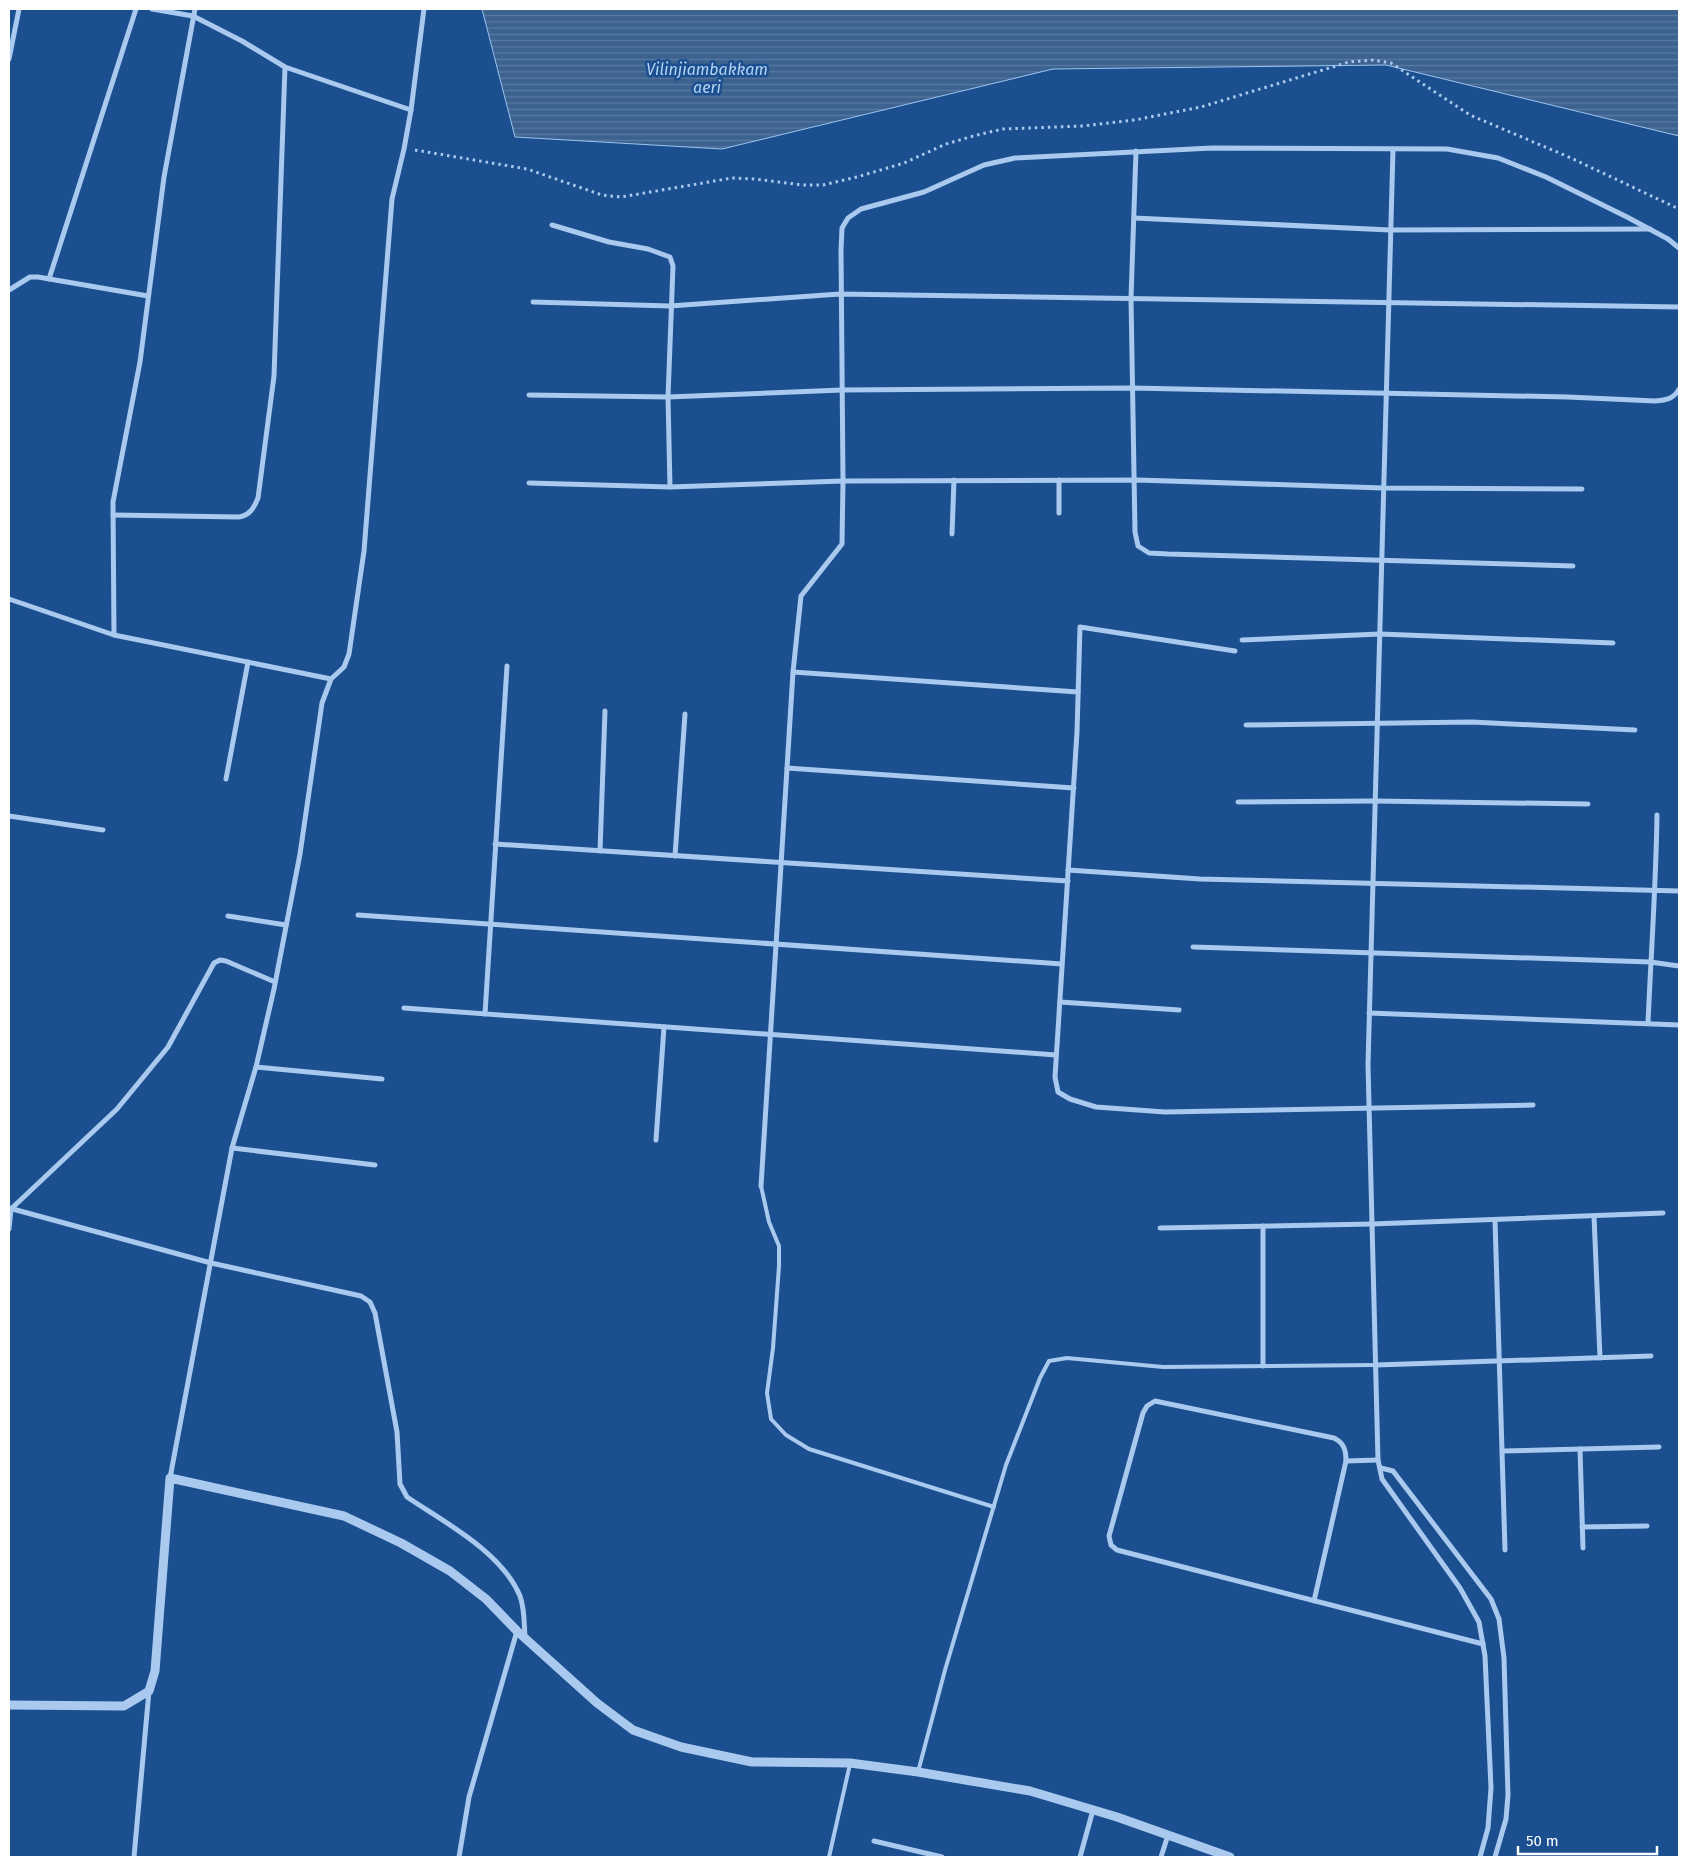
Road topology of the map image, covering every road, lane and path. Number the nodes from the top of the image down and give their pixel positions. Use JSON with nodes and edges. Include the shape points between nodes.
{"nodes":[{"id":1,"x":19,"y":9,"type":"edge"},
{"id":2,"x":136,"y":9,"type":"edge"},
{"id":3,"x":152,"y":9,"type":"edge"},
{"id":4,"x":195,"y":9,"type":"edge"},
{"id":5,"x":424,"y":9,"type":"edge"},
{"id":6,"x":193,"y":16,"type":"junction"},
{"id":7,"x":9,"y":59,"type":"edge"},
{"id":8,"x":285,"y":67,"type":"junction"},
{"id":9,"x":411,"y":110,"type":"junction"},
{"id":10,"x":1392,"y":150,"type":"junction"},
{"id":11,"x":1136,"y":151,"type":"junction"},
{"id":12,"x":1134,"y":218,"type":"junction"},
{"id":13,"x":552,"y":225,"type":"dead end"},
{"id":14,"x":1651,"y":229,"type":"junction"},
{"id":15,"x":1390,"y":230,"type":"junction"},
{"id":16,"x":1679,"y":248,"type":"edge"},
{"id":17,"x":49,"y":278,"type":"junction"},
{"id":18,"x":9,"y":290,"type":"edge"},
{"id":19,"x":840,"y":294,"type":"junction"},
{"id":20,"x":148,"y":296,"type":"junction"},
{"id":21,"x":1131,"y":298,"type":"junction"},
{"id":22,"x":532,"y":302,"type":"dead end"},
{"id":23,"x":1388,"y":302,"type":"junction"},
{"id":24,"x":670,"y":306,"type":"junction"},
{"id":25,"x":1679,"y":307,"type":"edge"},
{"id":26,"x":1132,"y":388,"type":"junction"},
{"id":27,"x":1679,"y":388,"type":"edge"},
{"id":28,"x":842,"y":390,"type":"junction"},
{"id":29,"x":1386,"y":393,"type":"junction"},
{"id":30,"x":529,"y":395,"type":"dead end"},
{"id":31,"x":668,"y":397,"type":"junction"},
{"id":32,"x":954,"y":480,"type":"junction"},
{"id":33,"x":1059,"y":480,"type":"junction"},
{"id":34,"x":1135,"y":480,"type":"junction"},
{"id":35,"x":843,"y":481,"type":"junction"},
{"id":36,"x":529,"y":483,"type":"dead end"},
{"id":37,"x":670,"y":487,"type":"junction"},
{"id":38,"x":1384,"y":488,"type":"junction"},
{"id":39,"x":1582,"y":489,"type":"dead end"},
{"id":40,"x":1059,"y":513,"type":"dead end"},
{"id":41,"x":113,"y":515,"type":"junction"},
{"id":42,"x":952,"y":534,"type":"dead end"},
{"id":43,"x":1381,"y":561,"type":"junction"},
{"id":44,"x":1573,"y":566,"type":"dead end"},
{"id":45,"x":9,"y":599,"type":"edge"},
{"id":46,"x":1380,"y":634,"type":"junction"},
{"id":47,"x":114,"y":635,"type":"junction"},
{"id":48,"x":1242,"y":640,"type":"dead end"},
{"id":49,"x":1614,"y":642,"type":"dead end"},
{"id":50,"x":1235,"y":650,"type":"dead end"},
{"id":51,"x":248,"y":662,"type":"junction"},
{"id":52,"x":507,"y":666,"type":"dead end"},
{"id":53,"x":793,"y":672,"type":"junction"},
{"id":54,"x":331,"y":680,"type":"junction"},
{"id":55,"x":1078,"y":692,"type":"junction"},
{"id":56,"x":605,"y":712,"type":"dead end"},
{"id":57,"x":685,"y":714,"type":"dead end"},
{"id":58,"x":1377,"y":723,"type":"junction"},
{"id":59,"x":1246,"y":725,"type":"dead end"},
{"id":60,"x":1635,"y":730,"type":"dead end"},
{"id":61,"x":787,"y":768,"type":"junction"},
{"id":62,"x":226,"y":779,"type":"dead end"},
{"id":63,"x":1074,"y":788,"type":"junction"},
{"id":64,"x":1375,"y":801,"type":"junction"},
{"id":65,"x":1238,"y":802,"type":"dead end"},
{"id":66,"x":1588,"y":804,"type":"dead end"},
{"id":67,"x":1657,"y":815,"type":"dead end"},
{"id":68,"x":9,"y":816,"type":"edge"},
{"id":69,"x":103,"y":830,"type":"dead end"},
{"id":70,"x":495,"y":844,"type":"junction"},
{"id":71,"x":600,"y":851,"type":"junction"},
{"id":72,"x":675,"y":856,"type":"junction"},
{"id":73,"x":781,"y":863,"type":"junction"},
{"id":74,"x":1068,"y":870,"type":"junction"},
{"id":75,"x":1068,"y":882,"type":"junction"},
{"id":76,"x":1373,"y":883,"type":"junction"},
{"id":77,"x":1656,"y":890,"type":"junction"},
{"id":78,"x":1679,"y":891,"type":"edge"},
{"id":79,"x":358,"y":915,"type":"dead end"},
{"id":80,"x":228,"y":916,"type":"dead end"},
{"id":81,"x":490,"y":924,"type":"junction"},
{"id":82,"x":286,"y":925,"type":"junction"},
{"id":83,"x":776,"y":944,"type":"junction"},
{"id":84,"x":1193,"y":947,"type":"dead end"},
{"id":85,"x":1371,"y":952,"type":"junction"},
{"id":86,"x":1650,"y":962,"type":"junction"},
{"id":87,"x":1062,"y":964,"type":"junction"},
{"id":88,"x":1679,"y":966,"type":"edge"},
{"id":89,"x":275,"y":982,"type":"junction"},
{"id":90,"x":1060,"y":1002,"type":"junction"},
{"id":91,"x":404,"y":1008,"type":"dead end"},
{"id":92,"x":1178,"y":1010,"type":"dead end"},
{"id":93,"x":1369,"y":1013,"type":"junction"},
{"id":94,"x":485,"y":1014,"type":"junction"},
{"id":95,"x":1648,"y":1023,"type":"junction"},
{"id":96,"x":1679,"y":1026,"type":"edge"},
{"id":97,"x":664,"y":1027,"type":"junction"},
{"id":98,"x":770,"y":1034,"type":"junction"},
{"id":99,"x":1056,"y":1055,"type":"junction"},
{"id":100,"x":256,"y":1067,"type":"junction"},
{"id":101,"x":382,"y":1079,"type":"dead end"},
{"id":102,"x":1534,"y":1105,"type":"dead end"},
{"id":103,"x":1369,"y":1109,"type":"junction"},
{"id":104,"x":656,"y":1140,"type":"dead end"},
{"id":105,"x":232,"y":1148,"type":"junction"},
{"id":106,"x":375,"y":1164,"type":"dead end"},
{"id":107,"x":761,"y":1186,"type":"joint"},
{"id":108,"x":10,"y":1208,"type":"edge"},
{"id":109,"x":1663,"y":1213,"type":"dead end"},
{"id":110,"x":1594,"y":1216,"type":"junction"},
{"id":111,"x":1495,"y":1220,"type":"junction"},
{"id":112,"x":1372,"y":1224,"type":"junction"},
{"id":113,"x":1263,"y":1226,"type":"junction"},
{"id":114,"x":1160,"y":1228,"type":"dead end"},
{"id":115,"x":9,"y":1229,"type":"edge"},
{"id":116,"x":211,"y":1263,"type":"junction"},
{"id":117,"x":1651,"y":1356,"type":"dead end"},
{"id":118,"x":1600,"y":1358,"type":"junction"},
{"id":119,"x":1499,"y":1361,"type":"junction"},
{"id":120,"x":1376,"y":1365,"type":"junction"},
{"id":121,"x":1263,"y":1366,"type":"junction"},
{"id":122,"x":1659,"y":1447,"type":"dead end"},
{"id":123,"x":1580,"y":1449,"type":"junction"},
{"id":124,"x":1502,"y":1451,"type":"junction"},
{"id":125,"x":1378,"y":1460,"type":"junction"},
{"id":126,"x":1346,"y":1461,"type":"junction"},
{"id":127,"x":1381,"y":1468,"type":"junction"},
{"id":128,"x":170,"y":1478,"type":"junction"},
{"id":129,"x":994,"y":1507,"type":"junction"},
{"id":130,"x":1647,"y":1526,"type":"dead end"},
{"id":131,"x":1582,"y":1527,"type":"junction"},
{"id":132,"x":1583,"y":1548,"type":"dead end"},
{"id":133,"x":1505,"y":1550,"type":"dead end"},
{"id":134,"x":1314,"y":1601,"type":"junction"},
{"id":135,"x":516,"y":1631,"type":"junction"},
{"id":136,"x":525,"y":1638,"type":"junction"},
{"id":137,"x":1483,"y":1644,"type":"junction"},
{"id":138,"x":149,"y":1691,"type":"junction"},
{"id":139,"x":9,"y":1705,"type":"edge"},
{"id":140,"x":850,"y":1763,"type":"junction"},
{"id":141,"x":918,"y":1772,"type":"junction"},
{"id":142,"x":1093,"y":1810,"type":"junction"},
{"id":143,"x":1168,"y":1835,"type":"junction"},
{"id":144,"x":874,"y":1841,"type":"dead end"},
{"id":145,"x":134,"y":1857,"type":"edge"},
{"id":146,"x":459,"y":1857,"type":"edge"},
{"id":147,"x":829,"y":1857,"type":"edge"},
{"id":148,"x":942,"y":1857,"type":"edge"},
{"id":149,"x":1080,"y":1857,"type":"edge"},
{"id":150,"x":1161,"y":1857,"type":"edge"},
{"id":151,"x":1230,"y":1857,"type":"edge"},
{"id":152,"x":1480,"y":1857,"type":"edge"},
{"id":153,"x":1495,"y":1857,"type":"edge"}],
"edges":[{"from":1,"to":7,"type":"street"},
{"from":2,"to":17,"type":"street"},
{"from":3,"to":6,"type":"street"},
{"from":4,"to":6,"type":"street"},
{"from":5,"to":9,"type":"street"},
{"from":6,"to":8,"type":"street"},
{"from":6,"to":20,"type":"street","via":[[164,177]]},
{"from":8,"to":9,"type":"street"},
{"from":8,"to":41,"type":"street","via":[[274,376],[258,498],[246,516]]},
{"from":9,"to":54,"type":"street","via":[[392,199],[364,551],[349,654],[344,666]]},
{"from":10,"to":11,"type":"street","via":[[1365,147]]},
{"from":10,"to":14,"type":"street","via":[[1446,148],[1498,158],[1546,177]]},
{"from":10,"to":15,"type":"street"},
{"from":11,"to":12,"type":"street"},
{"from":11,"to":19,"type":"street","via":[[1015,158],[984,164],[924,192],[861,209],[848,218],[842,228]]},
{"from":12,"to":15,"type":"street"},
{"from":12,"to":21,"type":"street"},
{"from":13,"to":24,"type":"street","via":[[670,257],[673,266]]},
{"from":14,"to":15,"type":"street"},
{"from":14,"to":16,"type":"street"},
{"from":15,"to":23,"type":"street"},
{"from":17,"to":18,"type":"street","via":[[30,277]]},
{"from":17,"to":20,"type":"street"},
{"from":19,"to":21,"type":"street"},
{"from":19,"to":24,"type":"street"},
{"from":19,"to":28,"type":"street"},
{"from":20,"to":41,"type":"street","via":[[140,362]]},
{"from":21,"to":23,"type":"street"},
{"from":21,"to":26,"type":"street"},
{"from":22,"to":24,"type":"street"},
{"from":23,"to":25,"type":"street"},
{"from":23,"to":29,"type":"street"},
{"from":24,"to":31,"type":"street"},
{"from":26,"to":28,"type":"street"},
{"from":26,"to":29,"type":"street"},
{"from":26,"to":34,"type":"street"},
{"from":27,"to":29,"type":"street","via":[[1667,400],[1655,401]]},
{"from":28,"to":31,"type":"street"},
{"from":28,"to":35,"type":"street"},
{"from":29,"to":38,"type":"street"},
{"from":30,"to":31,"type":"street"},
{"from":31,"to":37,"type":"street"},
{"from":32,"to":33,"type":"street"},
{"from":32,"to":35,"type":"street"},
{"from":32,"to":42,"type":"street"},
{"from":33,"to":34,"type":"street"},
{"from":33,"to":40,"type":"street"},
{"from":34,"to":38,"type":"street"},
{"from":34,"to":43,"type":"street","via":[[1135,532],[1138,546],[1149,553]]},
{"from":35,"to":37,"type":"street"},
{"from":35,"to":53,"type":"street","via":[[842,544],[801,596]]},
{"from":36,"to":37,"type":"street"},
{"from":38,"to":39,"type":"street"},
{"from":38,"to":43,"type":"street"},
{"from":41,"to":47,"type":"street"},
{"from":43,"to":44,"type":"street"},
{"from":43,"to":46,"type":"street"},
{"from":45,"to":47,"type":"street"},
{"from":46,"to":48,"type":"street"},
{"from":46,"to":49,"type":"street"},
{"from":46,"to":58,"type":"street"},
{"from":47,"to":51,"type":"street"},
{"from":50,"to":55,"type":"street","via":[[1080,627]]},
{"from":51,"to":54,"type":"street"},
{"from":51,"to":62,"type":"street"},
{"from":52,"to":70,"type":"street"},
{"from":53,"to":55,"type":"street"},
{"from":53,"to":61,"type":"street"},
{"from":54,"to":82,"type":"street","via":[[322,704]]},
{"from":55,"to":63,"type":"street"},
{"from":56,"to":71,"type":"street"},
{"from":57,"to":72,"type":"street"},
{"from":58,"to":59,"type":"street"},
{"from":58,"to":60,"type":"street","via":[[1472,722]]},
{"from":58,"to":64,"type":"street"},
{"from":61,"to":63,"type":"street"},
{"from":61,"to":73,"type":"street"},
{"from":63,"to":74,"type":"street"},
{"from":64,"to":65,"type":"street"},
{"from":64,"to":66,"type":"street"},
{"from":64,"to":76,"type":"street"},
{"from":67,"to":77,"type":"street"},
{"from":68,"to":69,"type":"street"},
{"from":70,"to":71,"type":"street"},
{"from":70,"to":81,"type":"street"},
{"from":71,"to":72,"type":"street"},
{"from":72,"to":73,"type":"street"},
{"from":73,"to":75,"type":"street"},
{"from":73,"to":83,"type":"street"},
{"from":74,"to":75,"type":"street"},
{"from":74,"to":76,"type":"street","via":[[1200,879]]},
{"from":75,"to":87,"type":"street"},
{"from":76,"to":77,"type":"street"},
{"from":76,"to":85,"type":"street"},
{"from":77,"to":78,"type":"street"},
{"from":77,"to":86,"type":"street"},
{"from":79,"to":81,"type":"street"},
{"from":80,"to":82,"type":"street"},
{"from":81,"to":83,"type":"street"},
{"from":81,"to":94,"type":"street"},
{"from":82,"to":89,"type":"street"},
{"from":83,"to":87,"type":"street"},
{"from":83,"to":98,"type":"street"},
{"from":84,"to":85,"type":"street"},
{"from":85,"to":86,"type":"street"},
{"from":85,"to":93,"type":"street"},
{"from":86,"to":88,"type":"street"},
{"from":86,"to":95,"type":"street"},
{"from":87,"to":90,"type":"street"},
{"from":89,"to":100,"type":"street"},
{"from":89,"to":108,"type":"street","via":[[226,961],[214,963],[168,1048],[117,1109]]},
{"from":90,"to":92,"type":"street"},
{"from":90,"to":99,"type":"street"},
{"from":91,"to":94,"type":"street"},
{"from":93,"to":95,"type":"street"},
{"from":93,"to":103,"type":"street"},
{"from":94,"to":97,"type":"street"},
{"from":95,"to":96,"type":"street"},
{"from":97,"to":98,"type":"street"},
{"from":97,"to":104,"type":"street"},
{"from":98,"to":99,"type":"street"},
{"from":98,"to":107,"type":"street"},
{"from":99,"to":103,"type":"street","via":[[1058,1092],[1096,1107],[1165,1112]]},
{"from":100,"to":101,"type":"street"},
{"from":100,"to":105,"type":"street"},
{"from":102,"to":103,"type":"street"},
{"from":103,"to":112,"type":"street"},
{"from":105,"to":106,"type":"street"},
{"from":105,"to":116,"type":"street"},
{"from":107,"to":129,"type":"lane","via":[[779,1246],[767,1393],[771,1419],[786,1435],[809,1449]]},
{"from":108,"to":115,"type":"street"},
{"from":108,"to":116,"type":"street"},
{"from":109,"to":110,"type":"street"},
{"from":110,"to":111,"type":"street"},
{"from":110,"to":118,"type":"street"},
{"from":111,"to":112,"type":"street"},
{"from":111,"to":119,"type":"street"},
{"from":112,"to":113,"type":"street"},
{"from":112,"to":120,"type":"street"},
{"from":113,"to":114,"type":"street"},
{"from":113,"to":121,"type":"street"},
{"from":116,"to":128,"type":"street"},
{"from":116,"to":136,"type":"street","via":[[361,1296],[370,1302],[375,1313],[397,1432],[402,1492],[460,1531],[511,1580],[523,1606]]},
{"from":117,"to":118,"type":"street"},
{"from":118,"to":119,"type":"street"},
{"from":119,"to":120,"type":"street"},
{"from":119,"to":124,"type":"street"},
{"from":120,"to":121,"type":"lane"},
{"from":120,"to":125,"type":"street"},
{"from":121,"to":129,"type":"lane","via":[[1163,1368],[1067,1358],[1049,1361],[1010,1456]]},
{"from":122,"to":123,"type":"street"},
{"from":123,"to":124,"type":"street"},
{"from":123,"to":131,"type":"street"},
{"from":124,"to":133,"type":"street"},
{"from":125,"to":126,"type":"street"},
{"from":125,"to":127,"type":"street"},
{"from":126,"to":134,"type":"street"},
{"from":126,"to":134,"type":"street","via":[[1341,1442],[1334,1438],[1155,1401],[1143,1413],[1109,1536],[1111,1546],[1117,1550]]},
{"from":127,"to":137,"type":"street","via":[[1382,1479],[1460,1588],[1480,1622]]},
{"from":127,"to":153,"type":"street","via":[[1392,1471],[1491,1599],[1499,1619],[1504,1658],[1508,1795],[1506,1819]]},
{"from":128,"to":135,"type":"street","via":[[344,1516],[450,1571],[486,1599]]},
{"from":128,"to":138,"type":"street","via":[[155,1671]]},
{"from":129,"to":141,"type":"lane"},
{"from":130,"to":131,"type":"street"},
{"from":131,"to":132,"type":"street"},
{"from":134,"to":137,"type":"street"},
{"from":135,"to":136,"type":"street"},
{"from":135,"to":146,"type":"street","via":[[469,1797]]},
{"from":136,"to":140,"type":"street","via":[[597,1703],[633,1730],[681,1747],[752,1762]]},
{"from":137,"to":152,"type":"street","via":[[1491,1788],[1488,1828]]},
{"from":138,"to":139,"type":"street","via":[[124,1706]]},
{"from":138,"to":145,"type":"street"},
{"from":140,"to":141,"type":"street"},
{"from":140,"to":147,"type":"lane"},
{"from":141,"to":142,"type":"street","via":[[1030,1791]]},
{"from":142,"to":143,"type":"street"},
{"from":142,"to":149,"type":"street"},
{"from":143,"to":150,"type":"street"},
{"from":143,"to":151,"type":"street"},
{"from":144,"to":148,"type":"street"}]}
